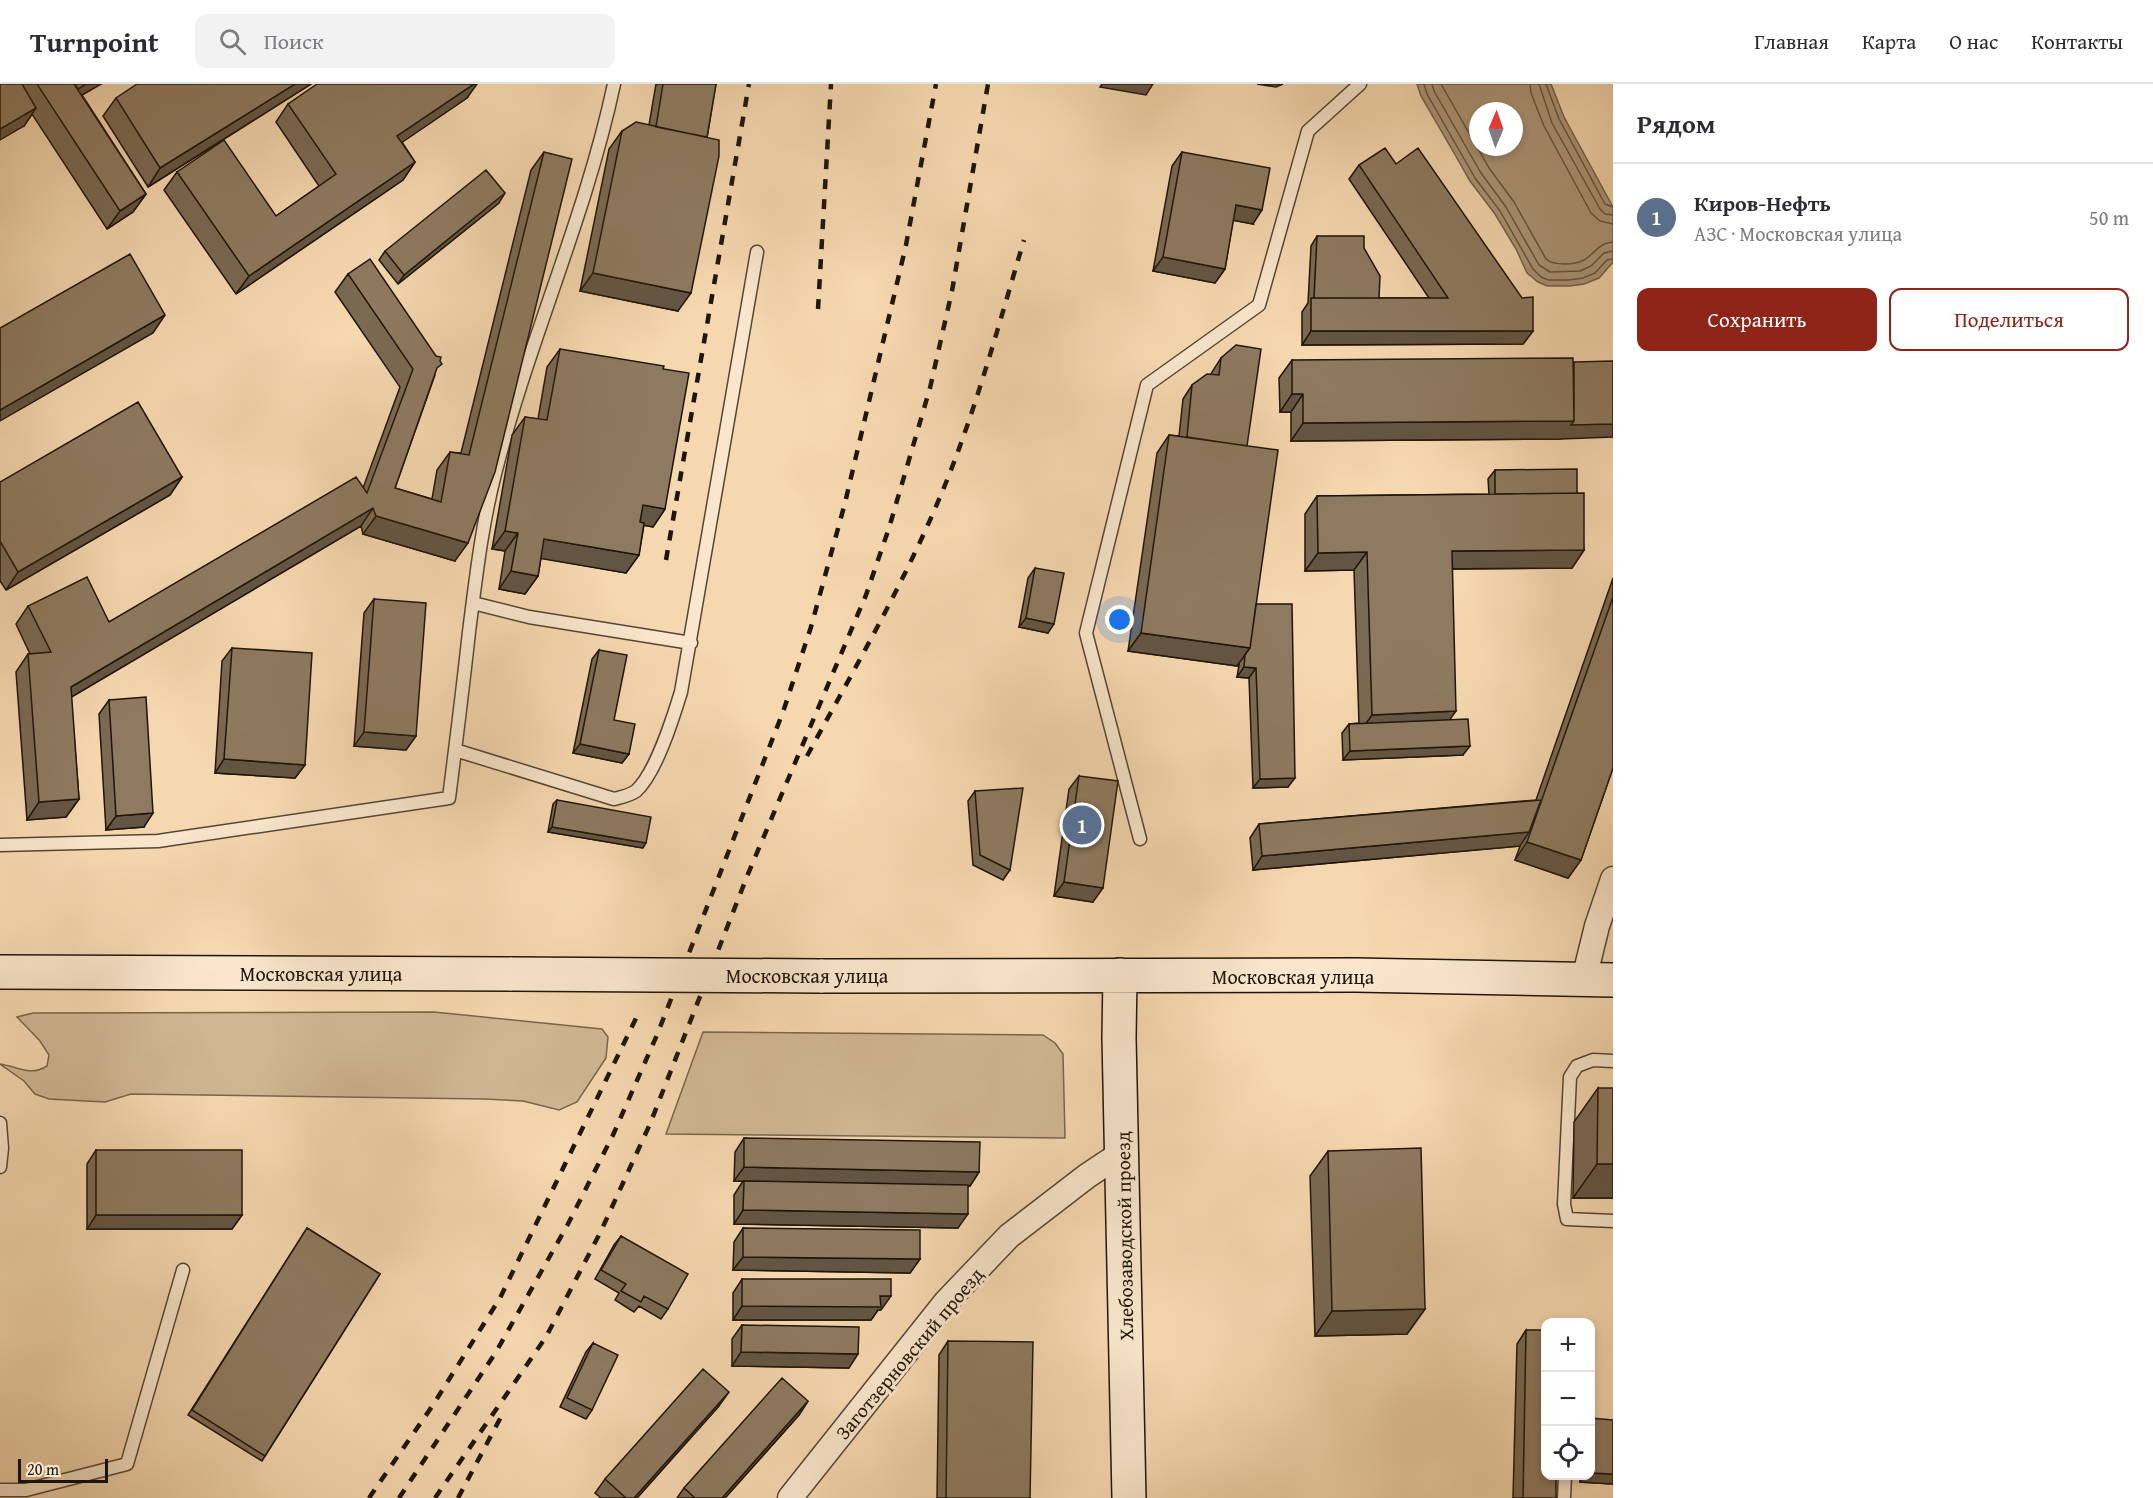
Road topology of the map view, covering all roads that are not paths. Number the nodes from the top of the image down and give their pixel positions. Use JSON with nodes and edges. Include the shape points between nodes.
{"nodes":[{"id":1,"x":614,"y":84,"type":"edge"},
{"id":2,"x":1360,"y":84,"type":"edge"},
{"id":3,"x":757,"y":252,"type":"dead end"},
{"id":4,"x":473,"y":603,"type":"junction"},
{"id":5,"x":691,"y":643,"type":"junction"},
{"id":6,"x":455,"y":750,"type":"junction"},
{"id":7,"x":1140,"y":838,"type":"dead end"},
{"id":8,"x":0,"y":845,"type":"edge"},
{"id":9,"x":1613,"y":879,"type":"edge"},
{"id":10,"x":0,"y":972,"type":"edge"},
{"id":11,"x":1120,"y":975,"type":"junction"},
{"id":12,"x":1598,"y":980,"type":"edge"},
{"id":13,"x":1613,"y":1061,"type":"edge"},
{"id":14,"x":0,"y":1123,"type":"edge"},
{"id":15,"x":1123,"y":1152,"type":"junction"},
{"id":16,"x":0,"y":1167,"type":"edge"},
{"id":17,"x":1613,"y":1221,"type":"edge"},
{"id":18,"x":183,"y":1270,"type":"dead end"},
{"id":19,"x":1565,"y":1480,"type":"edge"},
{"id":20,"x":0,"y":1490,"type":"edge"},
{"id":21,"x":790,"y":1498,"type":"edge"},
{"id":22,"x":1129,"y":1498,"type":"edge"},
{"id":23,"x":1564,"y":1498,"type":"edge"}],
"edges":[{"from":1,"to":4,"type":"lane","via":[[600,141],[526,365],[496,470]]},
{"from":2,"to":7,"type":"lane","via":[[1308,131],[1259,305],[1147,384],[1086,633]]},
{"from":3,"to":5,"type":"lane"},
{"from":4,"to":5,"type":"lane","via":[[529,617]]},
{"from":4,"to":6,"type":"lane"},
{"from":5,"to":6,"type":"lane","via":[[678,702],[661,750],[636,791],[625,797],[614,799]]},
{"from":6,"to":8,"type":"lane","via":[[449,798],[158,841]]},
{"from":9,"to":12,"type":"street","via":[[1597,926]]},
{"from":10,"to":11,"type":"main road","name":"Московская улица","bridge":true},
{"from":11,"to":12,"type":"main road","name":"Московская улица"},
{"from":11,"to":15,"type":"main road","name":"Хлебозаводской проезд"},
{"from":13,"to":17,"type":"lane","via":[[1593,1060],[1576,1066],[1570,1077],[1564,1204],[1567,1219]]},
{"from":14,"to":16,"type":"lane"},
{"from":15,"to":21,"type":"street","name":"Заготзерновский проезд","via":[[1009,1236],[946,1302]]},
{"from":15,"to":22,"type":"main road","name":"Хлебозаводской проезд"},
{"from":18,"to":20,"type":"lane","via":[[127,1464],[27,1490]]},
{"from":19,"to":23,"type":"lane"}]}
